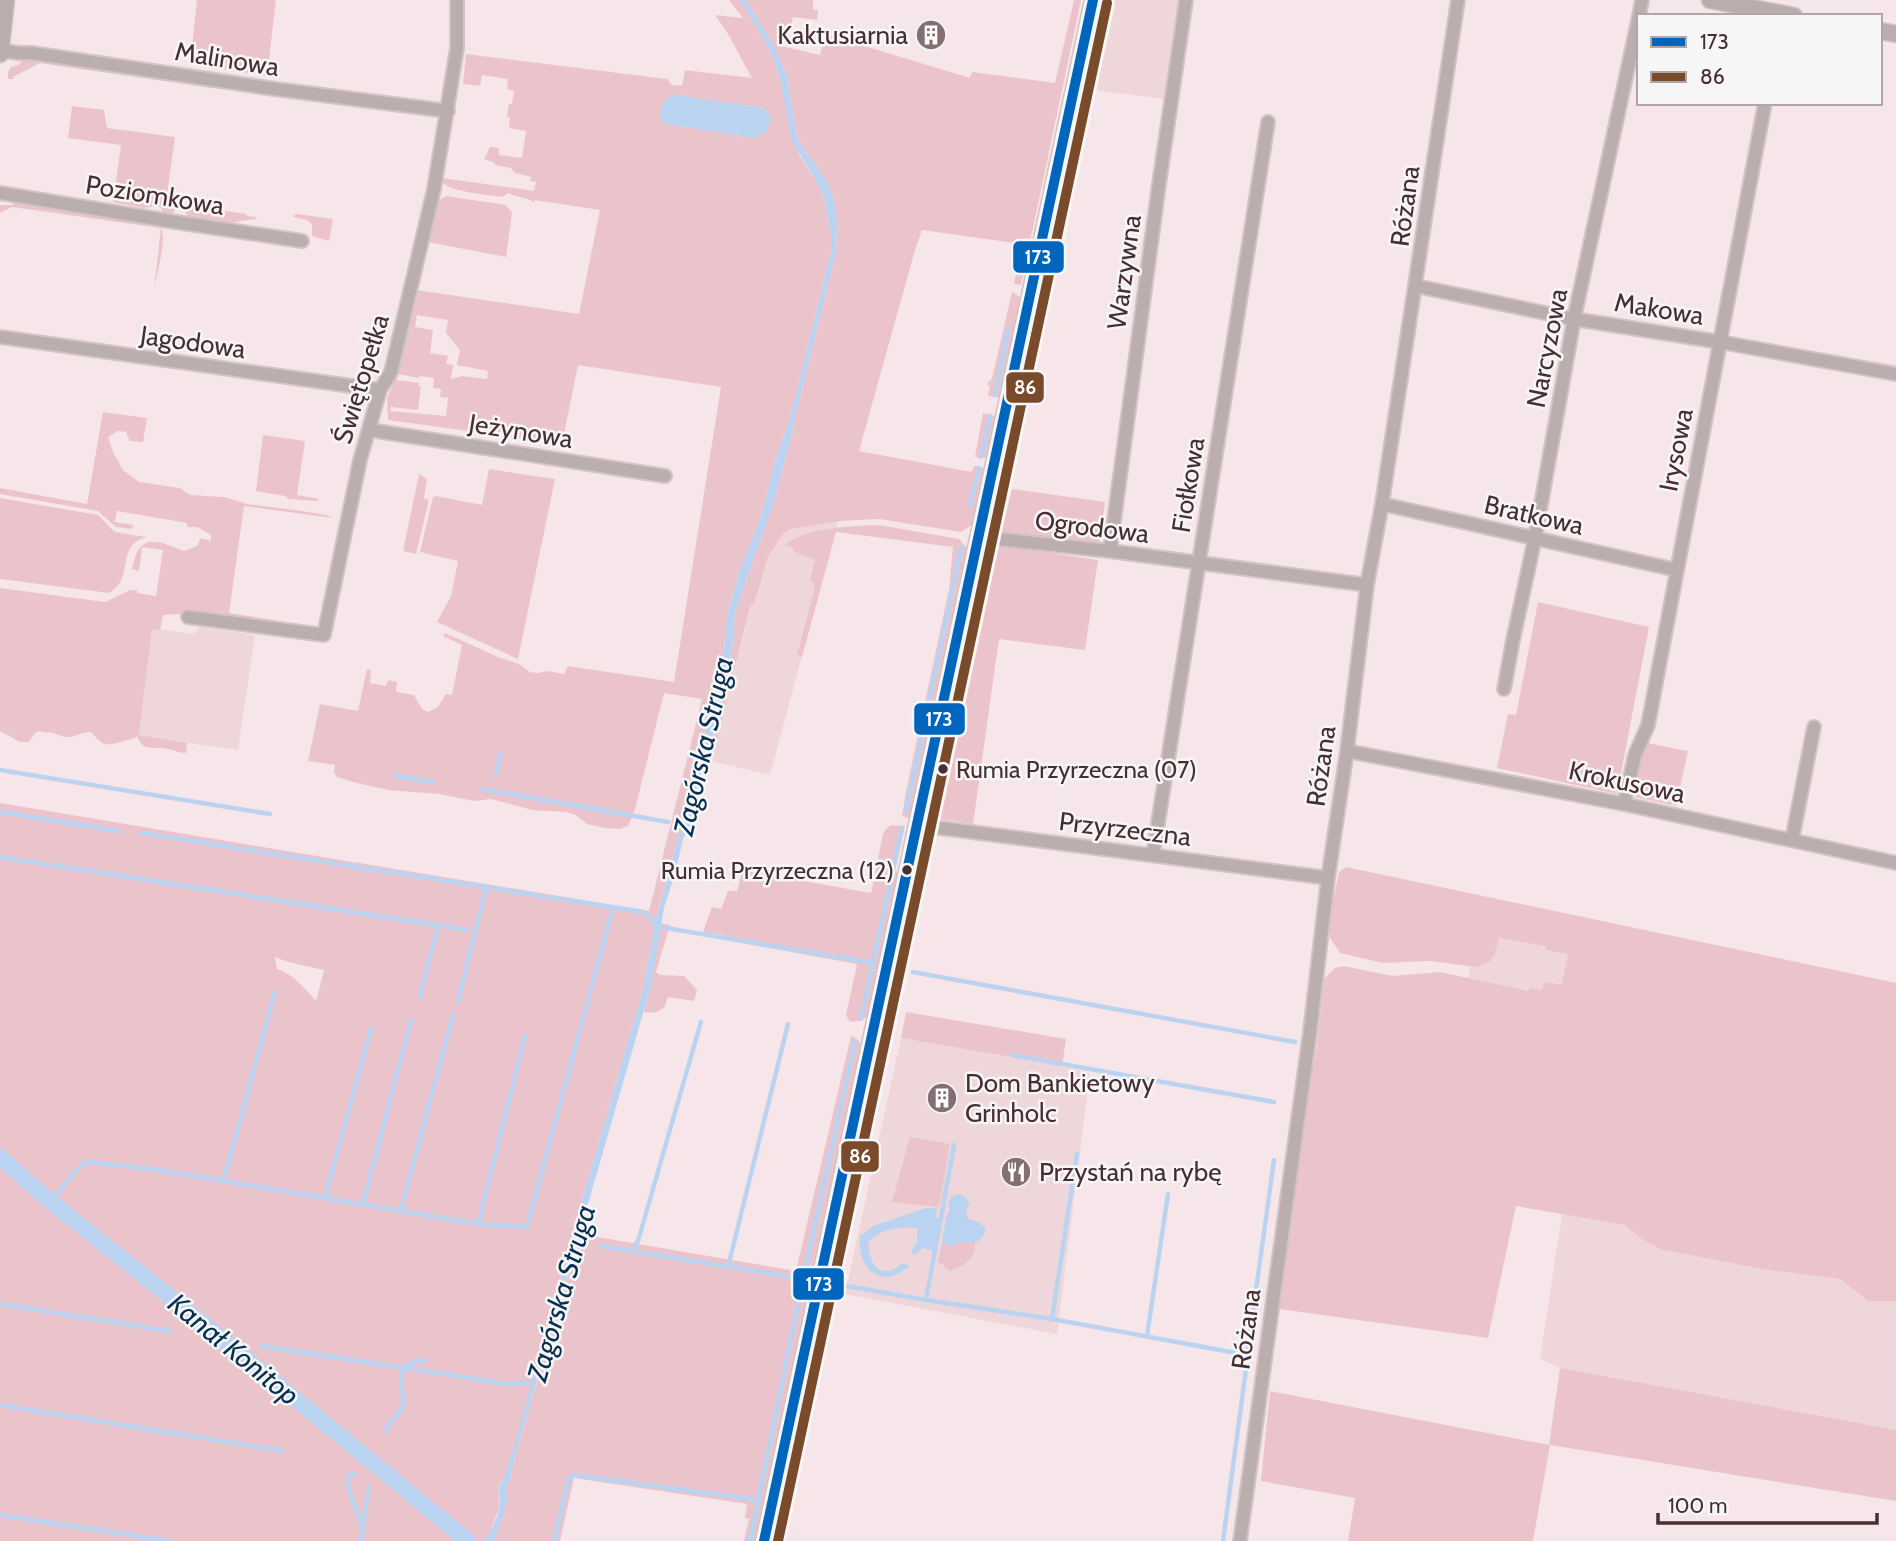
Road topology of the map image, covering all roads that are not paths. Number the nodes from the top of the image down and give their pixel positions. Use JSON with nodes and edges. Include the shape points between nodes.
{"nodes":[{"id":1,"x":6,"y":0,"type":"edge"},
{"id":2,"x":457,"y":0,"type":"edge"},
{"id":3,"x":1093,"y":0,"type":"edge"},
{"id":4,"x":1186,"y":0,"type":"edge"},
{"id":5,"x":1458,"y":0,"type":"edge"},
{"id":6,"x":1710,"y":0,"type":"edge"},
{"id":7,"x":1785,"y":11,"type":"edge"},
{"id":8,"x":1637,"y":25,"type":"edge"},
{"id":9,"x":0,"y":52,"type":"edge"},
{"id":10,"x":1765,"y":105,"type":"edge"},
{"id":11,"x":447,"y":111,"type":"junction"},
{"id":12,"x":1268,"y":122,"type":"dead end"},
{"id":13,"x":0,"y":193,"type":"edge"},
{"id":14,"x":302,"y":241,"type":"dead end"},
{"id":15,"x":1416,"y":286,"type":"junction"},
{"id":16,"x":1574,"y":319,"type":"junction"},
{"id":17,"x":0,"y":337,"type":"edge"},
{"id":18,"x":1720,"y":341,"type":"junction"},
{"id":19,"x":1896,"y":374,"type":"edge"},
{"id":20,"x":380,"y":390,"type":"junction"},
{"id":21,"x":370,"y":430,"type":"junction"},
{"id":22,"x":665,"y":476,"type":"dead end"},
{"id":23,"x":1382,"y":504,"type":"junction"},
{"id":24,"x":979,"y":537,"type":"junction"},
{"id":25,"x":1535,"y":538,"type":"junction"},
{"id":26,"x":1110,"y":551,"type":"junction"},
{"id":27,"x":1199,"y":564,"type":"junction"},
{"id":28,"x":1676,"y":570,"type":"junction"},
{"id":29,"x":1367,"y":585,"type":"junction"},
{"id":30,"x":188,"y":617,"type":"dead end"},
{"id":31,"x":1504,"y":689,"type":"dead end"},
{"id":32,"x":1814,"y":727,"type":"dead end"},
{"id":33,"x":1347,"y":751,"type":"junction"},
{"id":34,"x":1624,"y":804,"type":"junction"},
{"id":35,"x":917,"y":825,"type":"junction"},
{"id":36,"x":1792,"y":840,"type":"junction"},
{"id":37,"x":1153,"y":855,"type":"junction"},
{"id":38,"x":1896,"y":863,"type":"edge"},
{"id":39,"x":1328,"y":878,"type":"junction"},
{"id":40,"x":764,"y":1541,"type":"edge"},
{"id":41,"x":1240,"y":1541,"type":"edge"}],
"edges":[{"from":1,"to":9,"type":"street"},
{"from":2,"to":11,"type":"street","name":"Świętopełka","via":[[457,48]]},
{"from":3,"to":24,"type":"street"},
{"from":4,"to":26,"type":"street","name":"Warzywna"},
{"from":5,"to":15,"type":"street","name":"Różana"},
{"from":6,"to":7,"type":"street"},
{"from":8,"to":16,"type":"street","name":"Narcyzowa"},
{"from":9,"to":11,"type":"street","name":"Malinowa"},
{"from":10,"to":18,"type":"street","name":"Irysowa"},
{"from":11,"to":20,"type":"street","name":"Świętopełka","via":[[391,372]]},
{"from":12,"to":27,"type":"street","name":"Fiołkowa"},
{"from":13,"to":14,"type":"street","name":"Poziomkowa"},
{"from":15,"to":16,"type":"street","name":"Makowa"},
{"from":15,"to":23,"type":"street","name":"Różana"},
{"from":16,"to":18,"type":"street","name":"Makowa"},
{"from":16,"to":25,"type":"street","name":"Narcyzowa"},
{"from":17,"to":20,"type":"street","name":"Jagodowa"},
{"from":18,"to":19,"type":"street","name":"Makowa"},
{"from":18,"to":28,"type":"street","name":"Irysowa"},
{"from":20,"to":21,"type":"street","name":"Świętopełka"},
{"from":21,"to":22,"type":"street","name":"Jeżynowa"},
{"from":21,"to":30,"type":"street","name":"Świętopełka","via":[[324,635]]},
{"from":23,"to":25,"type":"street","name":"Bratkowa"},
{"from":23,"to":29,"type":"street","name":"Różana"},
{"from":24,"to":26,"type":"street","name":"Ogrodowa"},
{"from":24,"to":35,"type":"street"},
{"from":25,"to":28,"type":"street","name":"Bratkowa"},
{"from":25,"to":31,"type":"street","name":"Narcyzowa"},
{"from":26,"to":27,"type":"street","name":"Ogrodowa"},
{"from":27,"to":29,"type":"street","name":"Ogrodowa"},
{"from":27,"to":37,"type":"street","name":"Fiołkowa"},
{"from":28,"to":34,"type":"street","name":"Irysowa","via":[[1648,725],[1635,755]]},
{"from":29,"to":33,"type":"street","name":"Różana"},
{"from":32,"to":36,"type":"street"},
{"from":33,"to":34,"type":"street","name":"Krokusowa"},
{"from":33,"to":39,"type":"street","name":"Różana"},
{"from":34,"to":36,"type":"street","name":"Krokusowa"},
{"from":35,"to":37,"type":"street","name":"Przyrzeczna"},
{"from":35,"to":40,"type":"street"},
{"from":36,"to":38,"type":"street","name":"Krokusowa"},
{"from":37,"to":39,"type":"street","name":"Przyrzeczna"},
{"from":39,"to":41,"type":"street","name":"Różana"}]}
